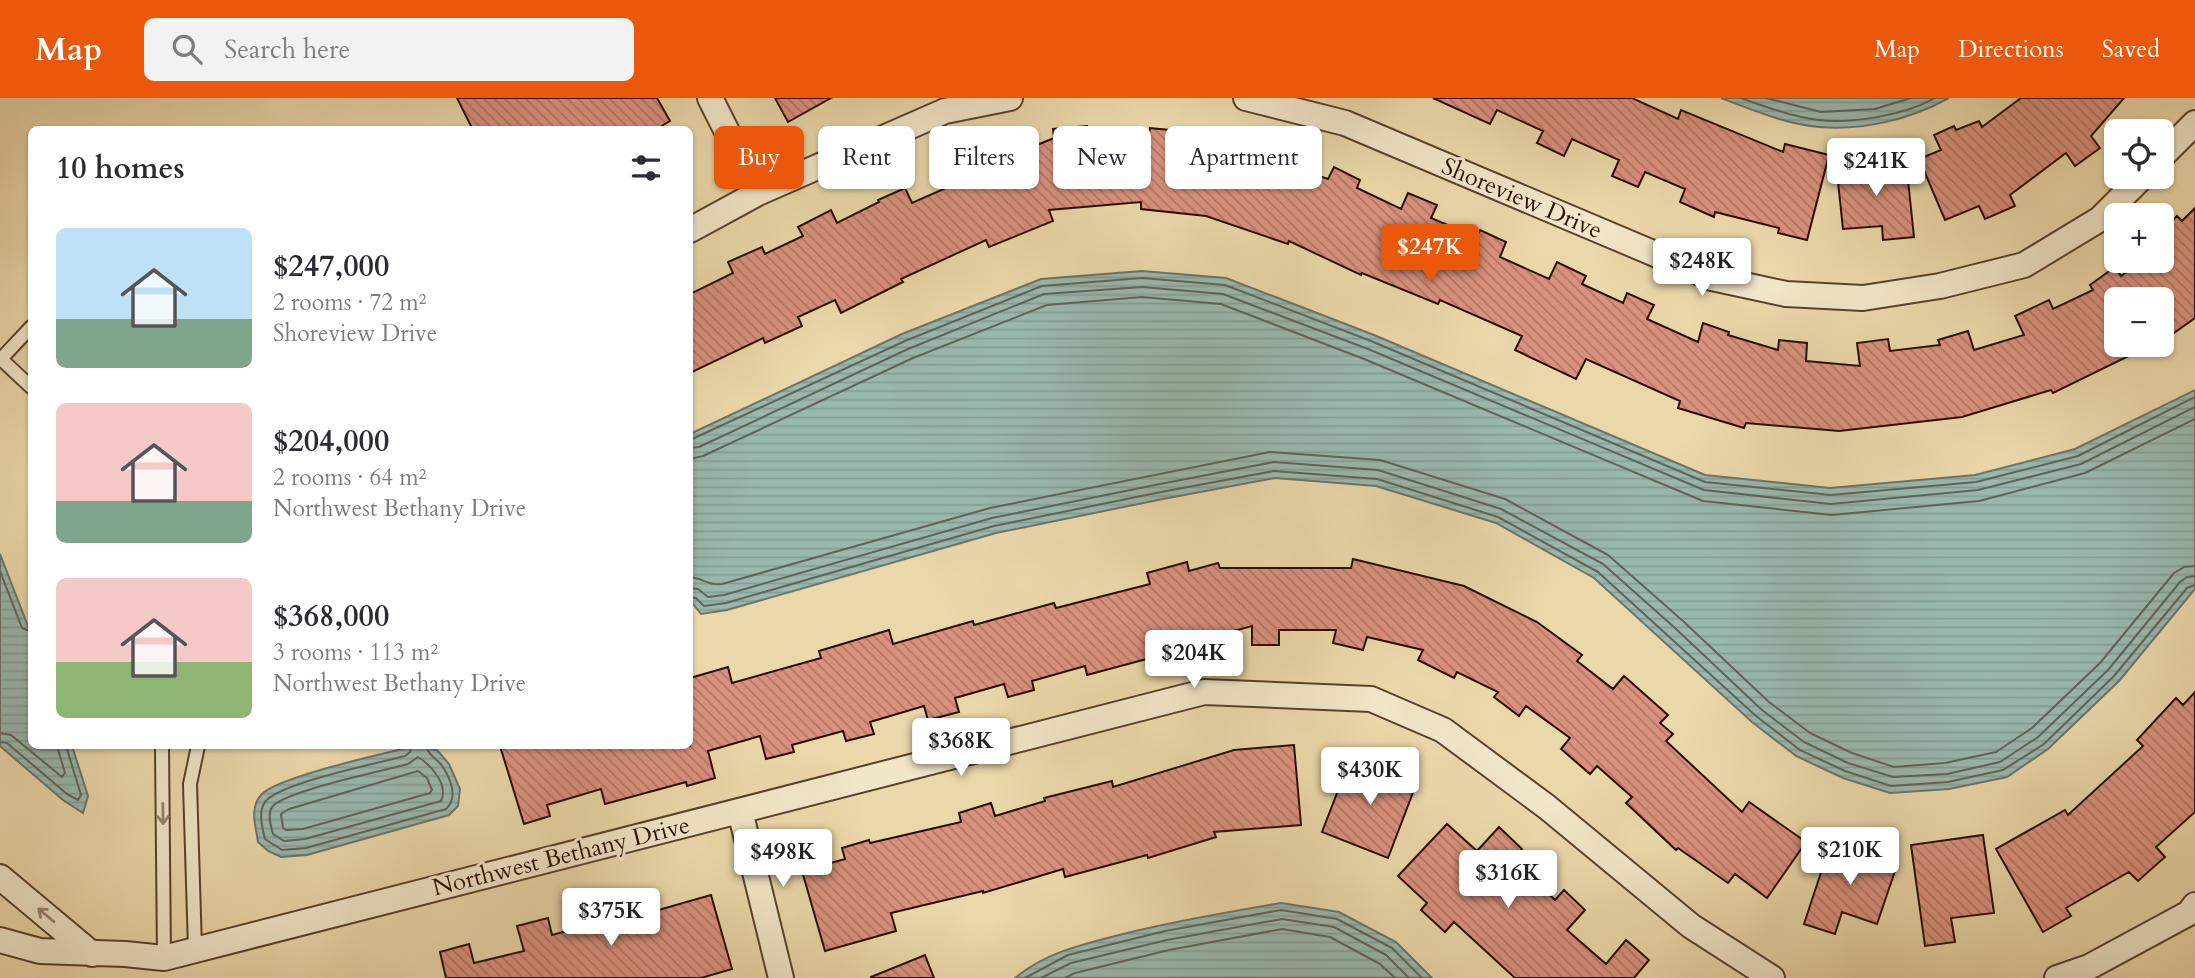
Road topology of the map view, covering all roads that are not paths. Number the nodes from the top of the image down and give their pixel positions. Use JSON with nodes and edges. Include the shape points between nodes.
{"nodes":[{"id":1,"x":710,"y":98,"type":"edge"},
{"id":2,"x":1010,"y":98,"type":"edge"},
{"id":3,"x":1246,"y":98,"type":"edge"},
{"id":4,"x":2195,"y":123,"type":"edge"},
{"id":5,"x":2174,"y":144,"type":"edge"},
{"id":6,"x":2130,"y":189,"type":"edge"},
{"id":7,"x":758,"y":193,"type":"junction"},
{"id":8,"x":693,"y":228,"type":"edge"},
{"id":9,"x":28,"y":330,"type":"edge"},
{"id":10,"x":28,"y":384,"type":"edge"},
{"id":11,"x":162,"y":749,"type":"edge"},
{"id":12,"x":197,"y":749,"type":"edge"},
{"id":13,"x":740,"y":811,"type":"junction"},
{"id":14,"x":0,"y":877,"type":"edge"},
{"id":15,"x":2195,"y":905,"type":"edge"},
{"id":16,"x":0,"y":940,"type":"edge"},
{"id":17,"x":195,"y":949,"type":"junction"},
{"id":18,"x":92,"y":954,"type":"junction"},
{"id":19,"x":165,"y":968,"type":"edge"},
{"id":20,"x":781,"y":978,"type":"edge"},
{"id":21,"x":1772,"y":978,"type":"edge"},
{"id":22,"x":2057,"y":978,"type":"edge"}],
"edges":[{"from":1,"to":7,"type":"street"},
{"from":2,"to":7,"type":"street","via":[[945,111]]},
{"from":3,"to":6,"type":"street","name":"Shoreview Drive","via":[[1345,123],[1712,278],[1786,294],[1863,298],[1940,286],[2024,265],[2101,219]]},
{"from":4,"to":5,"type":"street"},
{"from":7,"to":8,"type":"street"},
{"from":9,"to":10,"type":"lane","via":[[1,359]]},
{"from":11,"to":19,"type":"lane","one_way":true},
{"from":12,"to":17,"type":"lane","via":[[190,783]]},
{"from":13,"to":17,"type":"street","name":"Northwest Bethany Drive"},
{"from":13,"to":20,"type":"street"},
{"from":13,"to":21,"type":"street","name":"Northwest Bethany Drive","via":[[1204,692],[1371,699],[1443,730],[1547,807],[1691,926]]},
{"from":18,"to":14,"type":"street","one_way":true},
{"from":15,"to":22,"type":"street","via":[[2189,913],[2089,967]]},
{"from":16,"to":18,"type":"street","name":"Northwest Bethany Drive","via":[[40,951]]},
{"from":17,"to":19,"type":"street","name":"Northwest Bethany Drive"},
{"from":18,"to":19,"type":"street","name":"Northwest Bethany Drive","via":[[125,954]]}]}
